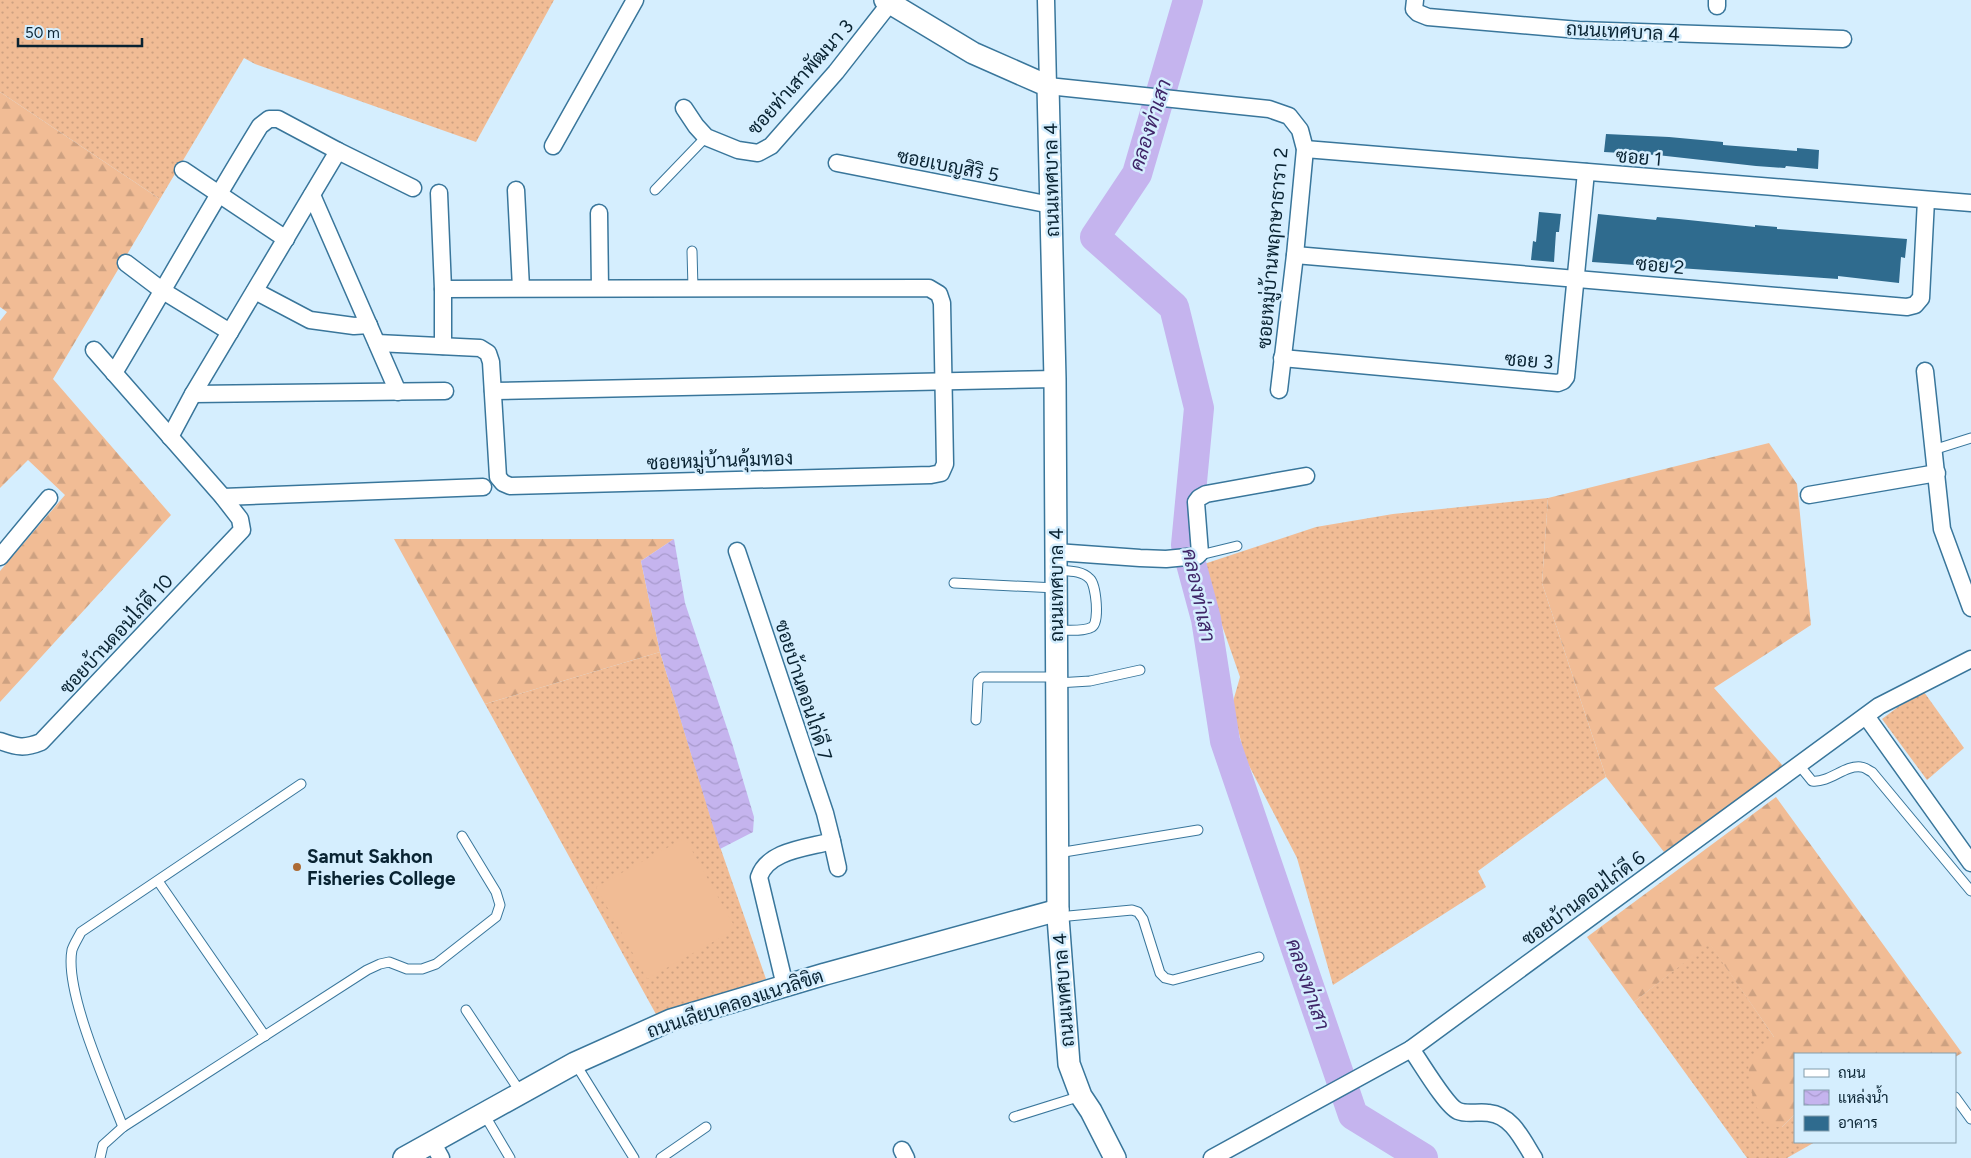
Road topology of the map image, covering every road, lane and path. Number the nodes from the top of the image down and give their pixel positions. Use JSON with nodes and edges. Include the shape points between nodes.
{"nodes":[{"id":1,"x":635,"y":0,"type":"edge"},
{"id":2,"x":1046,"y":0,"type":"edge"},
{"id":3,"x":1415,"y":0,"type":"edge"},
{"id":4,"x":887,"y":2,"type":"edge"},
{"id":5,"x":1843,"y":39,"type":"dead end"},
{"id":6,"x":1048,"y":86,"type":"junction"},
{"id":7,"x":684,"y":108,"type":"dead end"},
{"id":8,"x":706,"y":137,"type":"junction"},
{"id":9,"x":553,"y":146,"type":"dead end"},
{"id":10,"x":1305,"y":149,"type":"junction"},
{"id":11,"x":338,"y":151,"type":"junction"},
{"id":12,"x":837,"y":164,"type":"dead end"},
{"id":13,"x":183,"y":170,"type":"dead end"},
{"id":14,"x":1586,"y":172,"type":"junction"},
{"id":15,"x":413,"y":188,"type":"dead end"},
{"id":16,"x":516,"y":190,"type":"dead end"},
{"id":17,"x":656,"y":190,"type":"dead end"},
{"id":18,"x":439,"y":193,"type":"dead end"},
{"id":19,"x":218,"y":194,"type":"junction"},
{"id":20,"x":312,"y":194,"type":"junction"},
{"id":21,"x":1926,"y":200,"type":"junction"},
{"id":22,"x":1971,"y":203,"type":"edge"},
{"id":23,"x":1051,"y":205,"type":"junction"},
{"id":24,"x":599,"y":212,"type":"dead end"},
{"id":25,"x":286,"y":239,"type":"junction"},
{"id":26,"x":692,"y":252,"type":"dead end"},
{"id":27,"x":1295,"y":255,"type":"junction"},
{"id":28,"x":126,"y":263,"type":"dead end"},
{"id":29,"x":1576,"y":278,"type":"junction"},
{"id":30,"x":520,"y":288,"type":"junction"},
{"id":31,"x":600,"y":288,"type":"junction"},
{"id":32,"x":693,"y":288,"type":"junction"},
{"id":33,"x":443,"y":289,"type":"junction"},
{"id":34,"x":163,"y":291,"type":"junction"},
{"id":35,"x":255,"y":291,"type":"junction"},
{"id":36,"x":369,"y":325,"type":"junction"},
{"id":37,"x":230,"y":332,"type":"junction"},
{"id":38,"x":377,"y":343,"type":"junction"},
{"id":39,"x":443,"y":346,"type":"junction"},
{"id":40,"x":94,"y":350,"type":"dead end"},
{"id":41,"x":1282,"y":358,"type":"junction"},
{"id":42,"x":1925,"y":371,"type":"dead end"},
{"id":43,"x":114,"y":373,"type":"junction"},
{"id":44,"x":1056,"y":379,"type":"junction"},
{"id":45,"x":944,"y":382,"type":"junction"},
{"id":46,"x":1280,"y":390,"type":"dead end"},
{"id":47,"x":445,"y":391,"type":"dead end"},
{"id":48,"x":493,"y":391,"type":"junction"},
{"id":49,"x":398,"y":392,"type":"junction"},
{"id":50,"x":193,"y":394,"type":"junction"},
{"id":51,"x":170,"y":437,"type":"junction"},
{"id":52,"x":1971,"y":438,"type":"edge"},
{"id":53,"x":1933,"y":450,"type":"junction"},
{"id":54,"x":1936,"y":473,"type":"junction"},
{"id":55,"x":1306,"y":476,"type":"dead end"},
{"id":56,"x":483,"y":487,"type":"dead end"},
{"id":57,"x":1810,"y":495,"type":"dead end"},
{"id":58,"x":49,"y":498,"type":"dead end"},
{"id":59,"x":222,"y":498,"type":"junction"},
{"id":60,"x":1238,"y":546,"type":"dead end"},
{"id":61,"x":737,"y":551,"type":"dead end"},
{"id":62,"x":1197,"y":556,"type":"junction"},
{"id":63,"x":0,"y":557,"type":"edge"},
{"id":64,"x":1056,"y":570,"type":"junction"},
{"id":65,"x":954,"y":583,"type":"dead end"},
{"id":66,"x":1971,"y":608,"type":"edge"},
{"id":67,"x":1056,"y":630,"type":"junction"},
{"id":68,"x":1971,"y":659,"type":"edge"},
{"id":69,"x":1140,"y":670,"type":"dead end"},
{"id":70,"x":1057,"y":680,"type":"junction"},
{"id":71,"x":1866,"y":716,"type":"junction"},
{"id":72,"x":976,"y":720,"type":"dead end"},
{"id":73,"x":0,"y":741,"type":"edge"},
{"id":74,"x":1799,"y":765,"type":"junction"},
{"id":75,"x":301,"y":784,"type":"dead end"},
{"id":76,"x":1198,"y":830,"type":"dead end"},
{"id":77,"x":462,"y":836,"type":"dead end"},
{"id":78,"x":832,"y":841,"type":"junction"},
{"id":79,"x":1058,"y":853,"type":"junction"},
{"id":80,"x":1971,"y":862,"type":"edge"},
{"id":81,"x":838,"y":868,"type":"dead end"},
{"id":82,"x":158,"y":881,"type":"junction"},
{"id":83,"x":1971,"y":891,"type":"edge"},
{"id":84,"x":1058,"y":914,"type":"junction"},
{"id":85,"x":1259,"y":957,"type":"dead end"},
{"id":86,"x":785,"y":986,"type":"junction"},
{"id":87,"x":466,"y":1010,"type":"dead end"},
{"id":88,"x":265,"y":1036,"type":"junction"},
{"id":89,"x":1411,"y":1049,"type":"junction"},
{"id":90,"x":575,"y":1063,"type":"junction"},
{"id":91,"x":521,"y":1093,"type":"junction"},
{"id":92,"x":1081,"y":1096,"type":"junction"},
{"id":93,"x":1956,"y":1098,"type":"edge"},
{"id":94,"x":484,"y":1114,"type":"junction"},
{"id":95,"x":1014,"y":1117,"type":"dead end"},
{"id":96,"x":1971,"y":1119,"type":"edge"},
{"id":97,"x":123,"y":1127,"type":"junction"},
{"id":98,"x":706,"y":1127,"type":"dead end"},
{"id":99,"x":437,"y":1150,"type":"edge"},
{"id":100,"x":100,"y":1158,"type":"edge"},
{"id":101,"x":404,"y":1158,"type":"edge"},
{"id":102,"x":510,"y":1158,"type":"edge"},
{"id":103,"x":634,"y":1158,"type":"edge"},
{"id":104,"x":661,"y":1158,"type":"edge"},
{"id":105,"x":1116,"y":1158,"type":"edge"},
{"id":106,"x":1212,"y":1158,"type":"edge"},
{"id":107,"x":1534,"y":1158,"type":"edge"}],
"edges":[{"from":1,"to":9,"type":"street"},
{"from":2,"to":6,"type":"street","name":"ถนนเทศบาล 4"},
{"from":3,"to":5,"type":"street","name":"ถนนเทศบาล 4","via":[[1414,8],[1428,17],[1579,30]]},
{"from":4,"to":6,"type":"street","via":[[973,53]]},
{"from":4,"to":8,"type":"street","name":"ซอยท่าเสาพัฒนา 3","via":[[836,72],[770,146],[758,153],[738,150]]},
{"from":6,"to":10,"type":"street","name":"ซอยหมู่บ้านพฤกษาธารา 2","via":[[1268,109],[1288,116],[1300,130]]},
{"from":6,"to":23,"type":"street","name":"ถนนเทศบาล 4"},
{"from":7,"to":8,"type":"street","name":"ซอยท่าเสาพัฒนา 3"},
{"from":8,"to":17,"type":"lane"},
{"from":10,"to":14,"type":"street","name":"ซอย 1"},
{"from":10,"to":27,"type":"street","name":"ซอยหมู่บ้านพฤกษาธารา 2"},
{"from":11,"to":15,"type":"street"},
{"from":11,"to":19,"type":"street","via":[[278,119],[269,119],[260,126]]},
{"from":11,"to":20,"type":"street"},
{"from":12,"to":23,"type":"street","name":"ซอยเบญสิริ 5"},
{"from":13,"to":19,"type":"street"},
{"from":14,"to":21,"type":"street","name":"ซอย 1"},
{"from":14,"to":29,"type":"street","name":"ซอย 3"},
{"from":16,"to":30,"type":"street"},
{"from":18,"to":33,"type":"street"},
{"from":19,"to":25,"type":"street"},
{"from":19,"to":34,"type":"street"},
{"from":20,"to":25,"type":"street"},
{"from":20,"to":36,"type":"street"},
{"from":21,"to":22,"type":"street","name":"ซอย 1"},
{"from":21,"to":29,"type":"street","name":"ซอย 2","via":[[1921,298],[1915,305],[1907,307]]},
{"from":23,"to":44,"type":"street","name":"ถนนเทศบาล 4"},
{"from":24,"to":31,"type":"street"},
{"from":25,"to":35,"type":"street"},
{"from":26,"to":32,"type":"lane"},
{"from":27,"to":29,"type":"street","name":"ซอย 2"},
{"from":27,"to":41,"type":"street","name":"ซอยหมู่บ้านพฤกษาธารา 2"},
{"from":28,"to":34,"type":"street"},
{"from":29,"to":41,"type":"street","name":"ซอย 3","via":[[1566,377],[1558,383]]},
{"from":30,"to":31,"type":"street","name":"ซอยหมู่บ้านคุ้มทอง"},
{"from":30,"to":33,"type":"street","name":"ซอยหมู่บ้านคุ้มทอง"},
{"from":31,"to":32,"type":"street","name":"ซอยหมู่บ้านคุ้มทอง"},
{"from":32,"to":45,"type":"street","name":"ซอยหมู่บ้านคุ้มทอง","via":[[929,288],[938,294],[942,303]]},
{"from":33,"to":39,"type":"street"},
{"from":34,"to":37,"type":"street"},
{"from":34,"to":43,"type":"street"},
{"from":35,"to":36,"type":"street","via":[[310,320]]},
{"from":35,"to":37,"type":"street"},
{"from":36,"to":38,"type":"street"},
{"from":37,"to":50,"type":"street"},
{"from":38,"to":39,"type":"street","name":"ซอยหมู่บ้านคุ้มทอง"},
{"from":38,"to":49,"type":"street"},
{"from":39,"to":48,"type":"street","name":"ซอยหมู่บ้านคุ้มทอง","via":[[480,348],[488,353]]},
{"from":40,"to":43,"type":"street"},
{"from":41,"to":46,"type":"street","name":"ซอยหมู่บ้านพฤกษาธารา 2"},
{"from":42,"to":53,"type":"street"},
{"from":43,"to":51,"type":"street"},
{"from":44,"to":45,"type":"street"},
{"from":44,"to":64,"type":"street","name":"ถนนเทศบาล 4"},
{"from":45,"to":48,"type":"street"},
{"from":45,"to":48,"type":"street","name":"ซอยหมู่บ้านคุ้มทอง","via":[[945,464],[941,473],[510,486],[498,477]]},
{"from":47,"to":49,"type":"street"},
{"from":49,"to":50,"type":"street"},
{"from":50,"to":51,"type":"street"},
{"from":51,"to":59,"type":"street"},
{"from":52,"to":53,"type":"lane"},
{"from":53,"to":54,"type":"street"},
{"from":54,"to":57,"type":"street"},
{"from":54,"to":66,"type":"street","via":[[1942,529]]},
{"from":55,"to":62,"type":"street","via":[[1206,494],[1199,498],[1196,502]]},
{"from":56,"to":59,"type":"street"},
{"from":58,"to":63,"type":"street"},
{"from":59,"to":73,"type":"street","name":"ซอยบ้านดอนไก่ดี 10","via":[[240,519],[242,530],[237,536],[41,742],[29,747]]},
{"from":60,"to":62,"type":"lane"},
{"from":61,"to":78,"type":"street","name":"ซอยบ้านดอนไก่ดี 7"},
{"from":62,"to":64,"type":"street"},
{"from":64,"to":65,"type":"lane"},
{"from":64,"to":67,"type":"street","name":"ถนนเทศบาล 4"},
{"from":64,"to":67,"type":"lane","via":[[1079,572],[1089,577],[1094,584],[1097,620],[1087,629]]},
{"from":67,"to":70,"type":"street","name":"ถนนเทศบาล 4"},
{"from":68,"to":71,"type":"street","name":"ซอยบ้านดอนไก่ดี 6","via":[[1879,706]]},
{"from":69,"to":70,"type":"lane","via":[[1090,682]]},
{"from":70,"to":72,"type":"lane","via":[[982,677],[978,681]]},
{"from":70,"to":79,"type":"street","name":"ถนนเทศบาล 4"},
{"from":71,"to":74,"type":"street","name":"ซอยบ้านดอนไก่ดี 6"},
{"from":71,"to":80,"type":"street"},
{"from":74,"to":83,"type":"lane","via":[[1812,780],[1820,782],[1849,769],[1862,767],[1872,772]]},
{"from":74,"to":89,"type":"street","name":"ซอยบ้านดอนไก่ดี 6"},
{"from":75,"to":82,"type":"lane"},
{"from":76,"to":79,"type":"lane"},
{"from":77,"to":88,"type":"lane","via":[[496,892],[500,905],[496,917],[436,964],[422,969],[407,969],[389,962],[380,964]]},
{"from":78,"to":81,"type":"street","name":"ซอยบ้านดอนไก่ดี 7"},
{"from":78,"to":86,"type":"street","via":[[778,856],[762,869],[758,877]]},
{"from":79,"to":84,"type":"street","name":"ถนนเทศบาล 4"},
{"from":82,"to":88,"type":"lane"},
{"from":82,"to":97,"type":"lane","via":[[81,932],[72,949],[71,972],[80,1008],[92,1049]]},
{"from":84,"to":85,"type":"lane","via":[[1138,912],[1160,973],[1173,980]]},
{"from":84,"to":86,"type":"street","name":"ถนนเลียบคลองแนวลิขิต"},
{"from":84,"to":92,"type":"street","name":"ถนนเทศบาล 4","via":[[1069,1064]]},
{"from":86,"to":90,"type":"street","name":"ถนนเลียบคลองแนวลิขิต","via":[[671,1020]]},
{"from":87,"to":91,"type":"lane"},
{"from":88,"to":97,"type":"lane"},
{"from":89,"to":106,"type":"street","name":"ซอยบ้านดอนไก่ดี 6"},
{"from":89,"to":107,"type":"street","via":[[1447,1102],[1457,1111],[1489,1112],[1502,1117],[1516,1129]]},
{"from":90,"to":91,"type":"street","name":"ถนนเลียบคลองแนวลิขิต"},
{"from":90,"to":103,"type":"lane"},
{"from":91,"to":94,"type":"street","name":"ถนนเลียบคลองแนวลิขิต"},
{"from":92,"to":95,"type":"lane"},
{"from":92,"to":105,"type":"street","name":"ถนนเทศบาล 4"},
{"from":93,"to":96,"type":"lane"},
{"from":94,"to":99,"type":"street","name":"ถนนเลียบคลองแนวลิขิต"},
{"from":94,"to":102,"type":"lane"},
{"from":97,"to":100,"type":"lane","via":[[103,1144]]},
{"from":98,"to":104,"type":"lane"},
{"from":99,"to":101,"type":"street","name":"ถนนเลียบคลองแนวลิขิต"}]}
